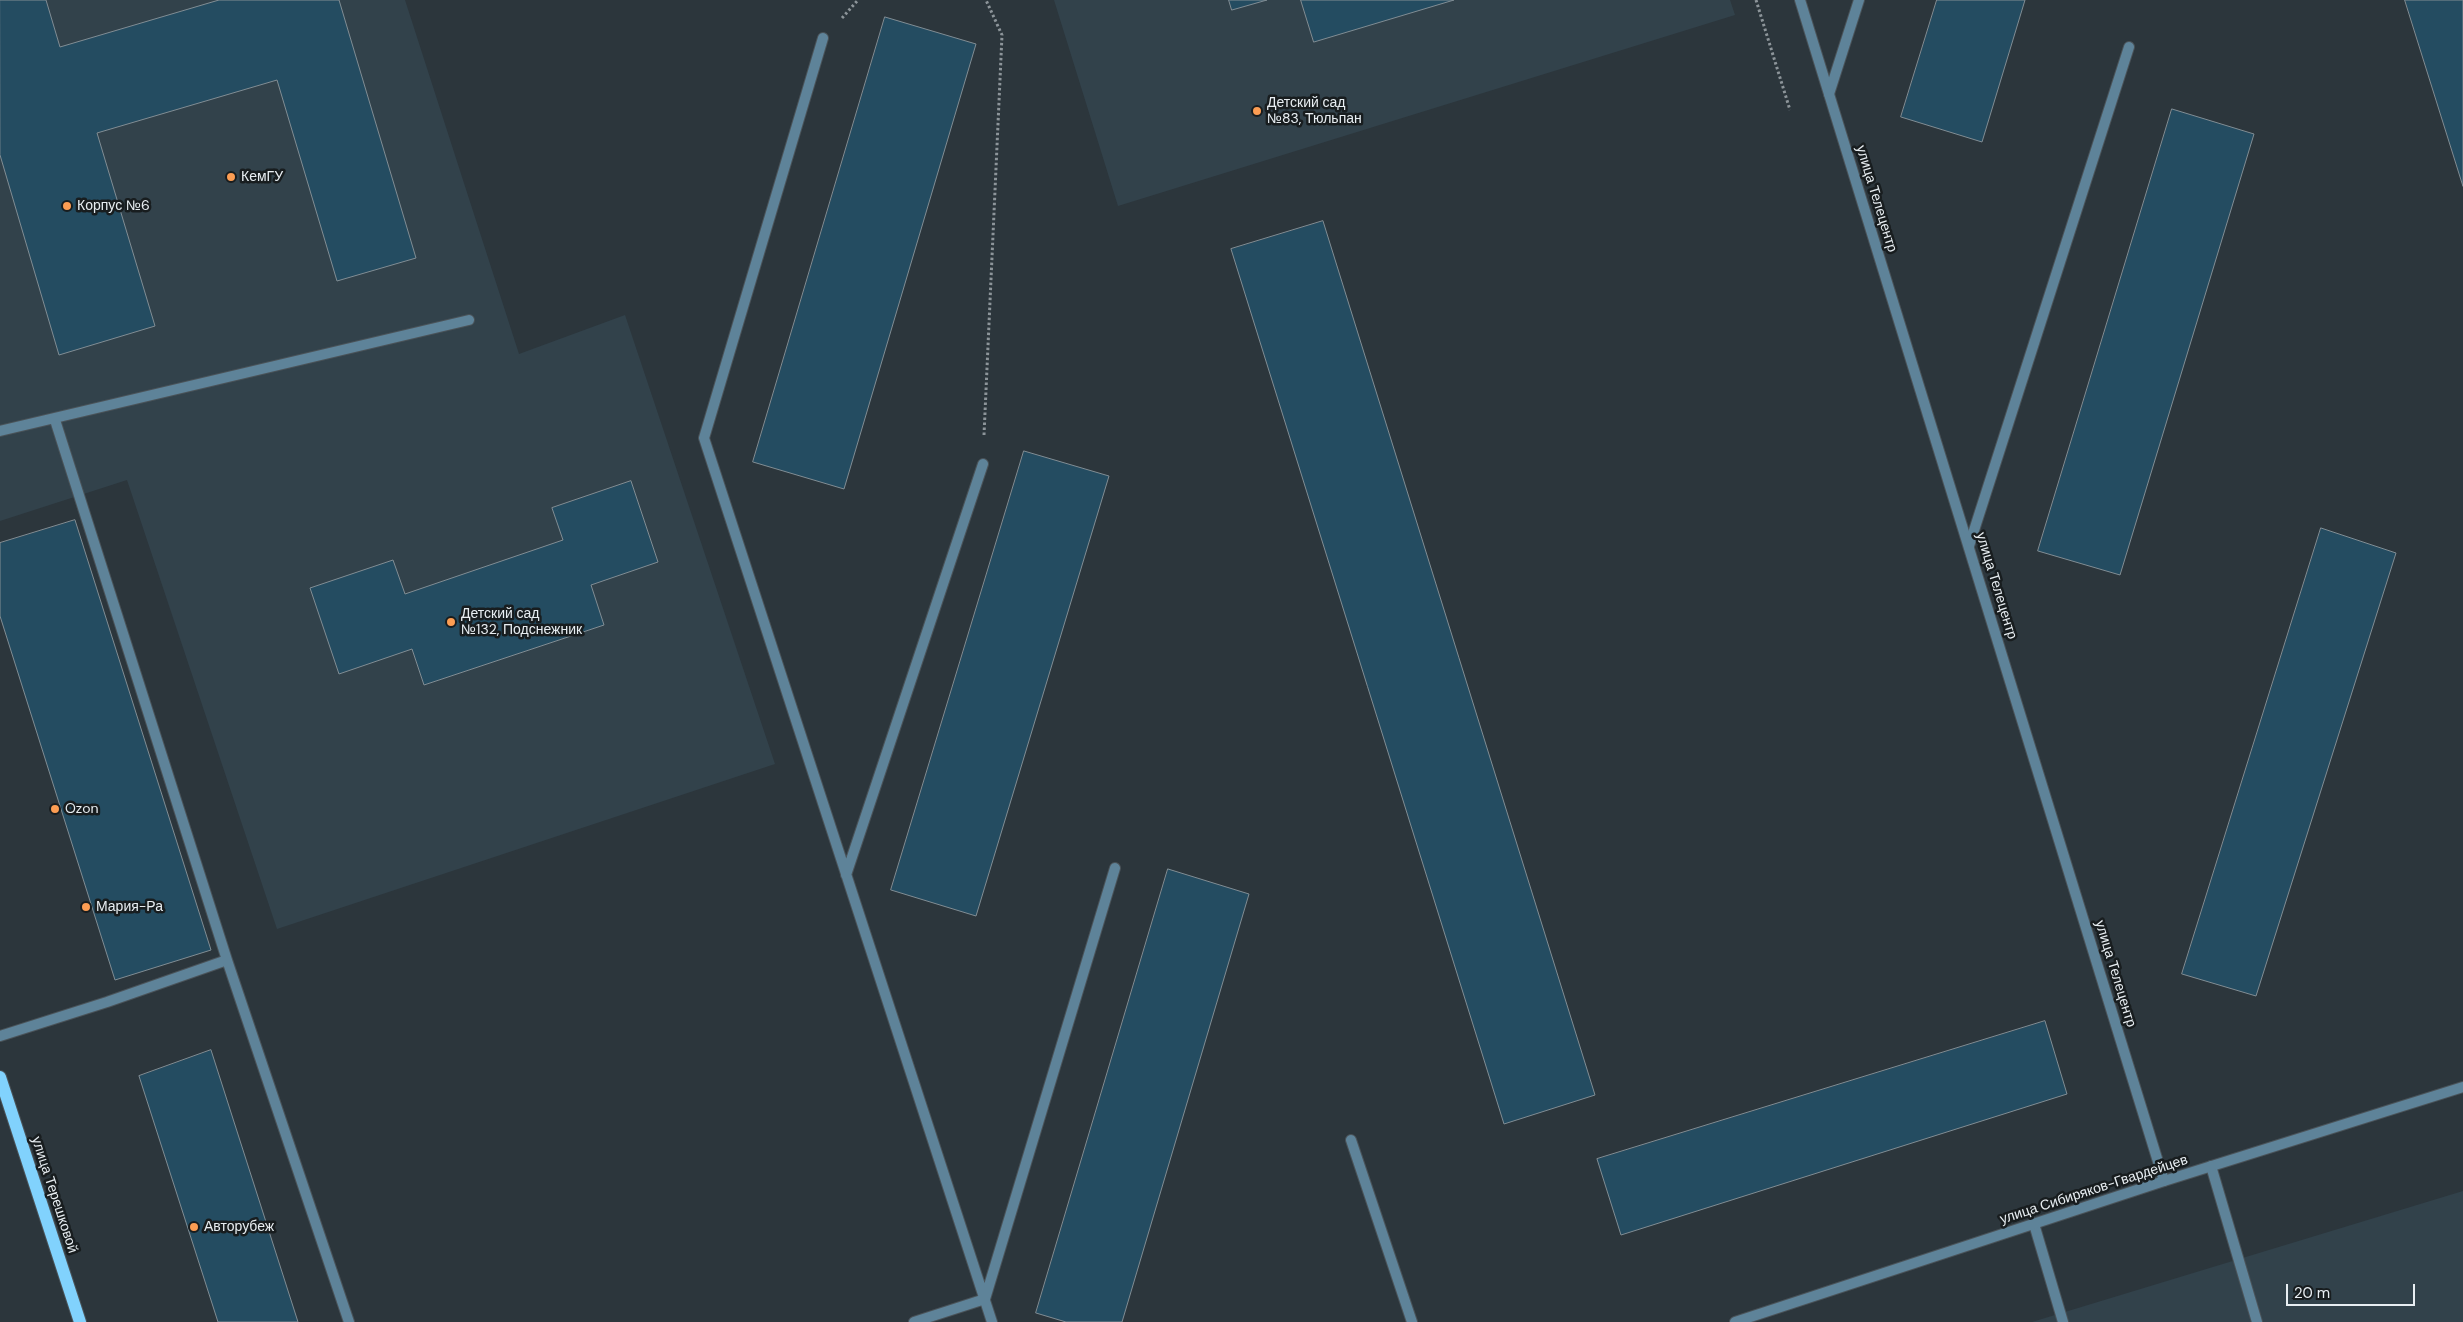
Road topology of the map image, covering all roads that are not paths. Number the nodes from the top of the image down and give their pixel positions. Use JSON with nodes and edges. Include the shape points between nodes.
{"nodes":[{"id":1,"x":1800,"y":0,"type":"edge"},
{"id":2,"x":1859,"y":0,"type":"edge"},
{"id":3,"x":823,"y":38,"type":"dead end"},
{"id":4,"x":2129,"y":48,"type":"dead end"},
{"id":5,"x":1829,"y":94,"type":"junction"},
{"id":6,"x":469,"y":320,"type":"dead end"},
{"id":7,"x":55,"y":420,"type":"junction"},
{"id":8,"x":0,"y":431,"type":"edge"},
{"id":9,"x":983,"y":464,"type":"road end"},
{"id":10,"x":1969,"y":546,"type":"junction"},
{"id":11,"x":1116,"y":868,"type":"dead end"},
{"id":12,"x":846,"y":875,"type":"junction"},
{"id":13,"x":227,"y":960,"type":"junction"},
{"id":14,"x":0,"y":1036,"type":"edge"},
{"id":15,"x":0,"y":1078,"type":"edge"},
{"id":16,"x":2463,"y":1087,"type":"edge"},
{"id":17,"x":1351,"y":1140,"type":"dead end"},
{"id":18,"x":2211,"y":1166,"type":"junction"},
{"id":19,"x":2164,"y":1181,"type":"junction"},
{"id":20,"x":2034,"y":1224,"type":"junction"},
{"id":21,"x":984,"y":1299,"type":"junction"},
{"id":22,"x":80,"y":1322,"type":"edge"},
{"id":23,"x":348,"y":1322,"type":"edge"},
{"id":24,"x":914,"y":1322,"type":"edge"},
{"id":25,"x":992,"y":1322,"type":"edge"},
{"id":26,"x":1412,"y":1322,"type":"edge"},
{"id":27,"x":1735,"y":1322,"type":"edge"},
{"id":28,"x":2063,"y":1322,"type":"edge"},
{"id":29,"x":2256,"y":1322,"type":"edge"}],
"edges":[{"from":1,"to":5,"type":"street","name":"улица Телецентр"},
{"from":2,"to":5,"type":"street"},
{"from":3,"to":12,"type":"street","via":[[704,438]]},
{"from":4,"to":10,"type":"street"},
{"from":5,"to":10,"type":"street","name":"улица Телецентр"},
{"from":6,"to":7,"type":"street"},
{"from":7,"to":8,"type":"street"},
{"from":7,"to":13,"type":"street"},
{"from":9,"to":12,"type":"street"},
{"from":10,"to":19,"type":"street","name":"улица Телецентр"},
{"from":11,"to":21,"type":"street"},
{"from":12,"to":21,"type":"street"},
{"from":13,"to":14,"type":"street"},
{"from":13,"to":23,"type":"street"},
{"from":15,"to":22,"type":"main road","name":"улица Терешковой"},
{"from":16,"to":18,"type":"street","name":"улица Сибиряков-Гвардейцев"},
{"from":17,"to":26,"type":"street"},
{"from":18,"to":19,"type":"street","name":"улица Сибиряков-Гвардейцев"},
{"from":18,"to":29,"type":"street"},
{"from":19,"to":20,"type":"street","name":"улица Сибиряков-Гвардейцев"},
{"from":20,"to":27,"type":"street","name":"улица Сибиряков-Гвардейцев"},
{"from":20,"to":28,"type":"street"},
{"from":21,"to":24,"type":"street"},
{"from":21,"to":25,"type":"street"}]}
